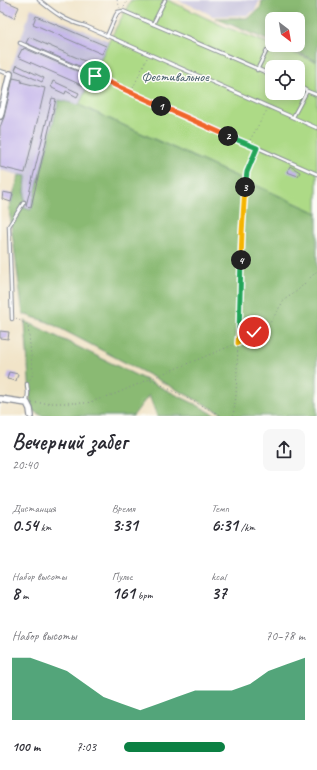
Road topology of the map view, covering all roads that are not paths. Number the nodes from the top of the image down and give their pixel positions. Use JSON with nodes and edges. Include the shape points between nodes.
{"nodes":[{"id":1,"x":39,"y":0,"type":"edge"},
{"id":2,"x":165,"y":0,"type":"edge"},
{"id":3,"x":153,"y":24,"type":"junction"},
{"id":4,"x":107,"y":36,"type":"junction"},
{"id":5,"x":20,"y":43,"type":"dead end"},
{"id":6,"x":266,"y":52,"type":"edge"},
{"id":7,"x":257,"y":70,"type":"junction"},
{"id":8,"x":0,"y":71,"type":"edge"},
{"id":9,"x":265,"y":73,"type":"edge"},
{"id":10,"x":10,"y":74,"type":"joint"},
{"id":11,"x":307,"y":91,"type":"joint"},
{"id":12,"x":317,"y":95,"type":"edge"},
{"id":13,"x":0,"y":116,"type":"edge"},
{"id":14,"x":293,"y":117,"type":"junction"},
{"id":15,"x":317,"y":128,"type":"edge"},
{"id":16,"x":317,"y":174,"type":"edge"},
{"id":17,"x":24,"y":202,"type":"dead end"},
{"id":18,"x":12,"y":317,"type":"road end"},
{"id":19,"x":27,"y":384,"type":"road end"},
{"id":20,"x":0,"y":399,"type":"edge"},
{"id":21,"x":27,"y":403,"type":"junction"},
{"id":22,"x":31,"y":416,"type":"edge"}],
"edges":[{"from":1,"to":4,"type":"lane","via":[[62,18]]},
{"from":2,"to":3,"type":"lane"},
{"from":3,"to":4,"type":"lane","via":[[121,11],[116,15]]},
{"from":3,"to":7,"type":"lane"},
{"from":4,"to":14,"type":"lane"},
{"from":5,"to":16,"type":"lane"},
{"from":6,"to":7,"type":"lane"},
{"from":7,"to":9,"type":"lane"},
{"from":8,"to":10,"type":"lane"},
{"from":10,"to":13,"type":"street"},
{"from":11,"to":12,"type":"lane"},
{"from":11,"to":14,"type":"lane"},
{"from":14,"to":15,"type":"lane"},
{"from":17,"to":18,"type":"lane","via":[[9,226]]},
{"from":19,"to":21,"type":"lane"},
{"from":20,"to":21,"type":"street"},
{"from":21,"to":22,"type":"street"}]}
